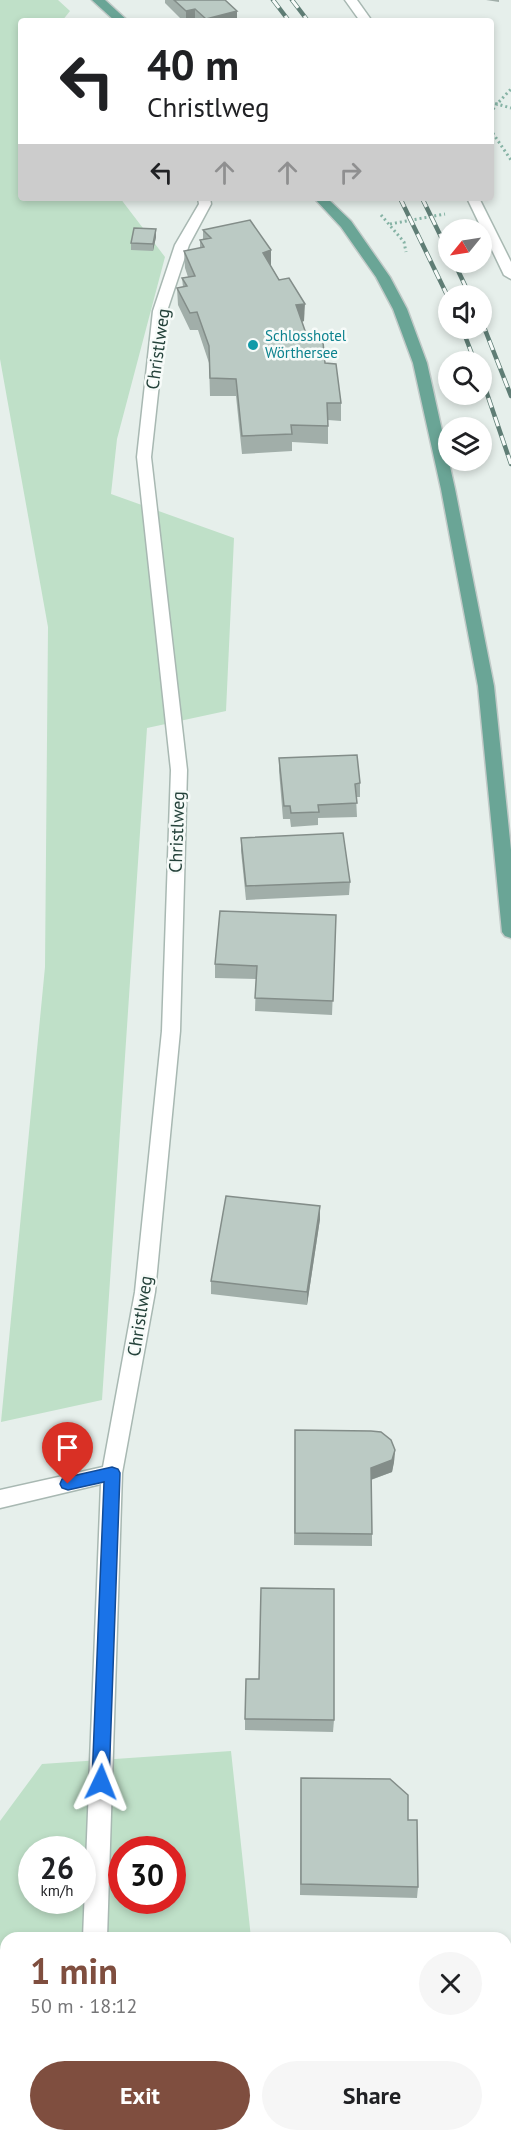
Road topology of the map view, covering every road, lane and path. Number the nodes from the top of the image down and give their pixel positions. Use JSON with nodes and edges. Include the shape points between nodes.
{"nodes":[{"id":1,"x":98,"y":0,"type":"edge"},
{"id":2,"x":351,"y":0,"type":"edge"},
{"id":3,"x":119,"y":18,"type":"edge"},
{"id":4,"x":364,"y":18,"type":"edge"},
{"id":5,"x":511,"y":89,"type":"edge"},
{"id":6,"x":494,"y":104,"type":"edge"},
{"id":7,"x":497,"y":104,"type":"junction"},
{"id":8,"x":494,"y":108,"type":"edge"},
{"id":9,"x":511,"y":108,"type":"edge"},
{"id":10,"x":494,"y":135,"type":"edge"},
{"id":11,"x":511,"y":160,"type":"edge"},
{"id":12,"x":204,"y":201,"type":"edge"},
{"id":13,"x":323,"y":201,"type":"edge"},
{"id":14,"x":474,"y":201,"type":"edge"},
{"id":15,"x":449,"y":213,"type":"dead end"},
{"id":16,"x":390,"y":224,"type":"dead end"},
{"id":17,"x":511,"y":275,"type":"edge"},
{"id":18,"x":511,"y":932,"type":"edge"},
{"id":19,"x":112,"y":1473,"type":"junction"},
{"id":20,"x":0,"y":1499,"type":"edge"},
{"id":21,"x":95,"y":1932,"type":"edge"}],
"edges":[{"from":1,"to":3,"type":"main road"},
{"from":2,"to":4,"type":"street"},
{"from":5,"to":7,"type":"path"},
{"from":6,"to":7,"type":"path"},
{"from":7,"to":8,"type":"path"},
{"from":7,"to":9,"type":"path"},
{"from":10,"to":11,"type":"path"},
{"from":12,"to":19,"type":"street","name":"Christlweg","via":[[182,245],[160,311],[144,457],[178,782],[170,1043],[145,1292]]},
{"from":13,"to":18,"type":"main road","via":[[346,224],[383,277],[420,363],[486,686]]},
{"from":14,"to":17,"type":"street"},
{"from":15,"to":16,"type":"path"},
{"from":19,"to":20,"type":"street"},
{"from":19,"to":21,"type":"street","name":"Christlweg"}]}
